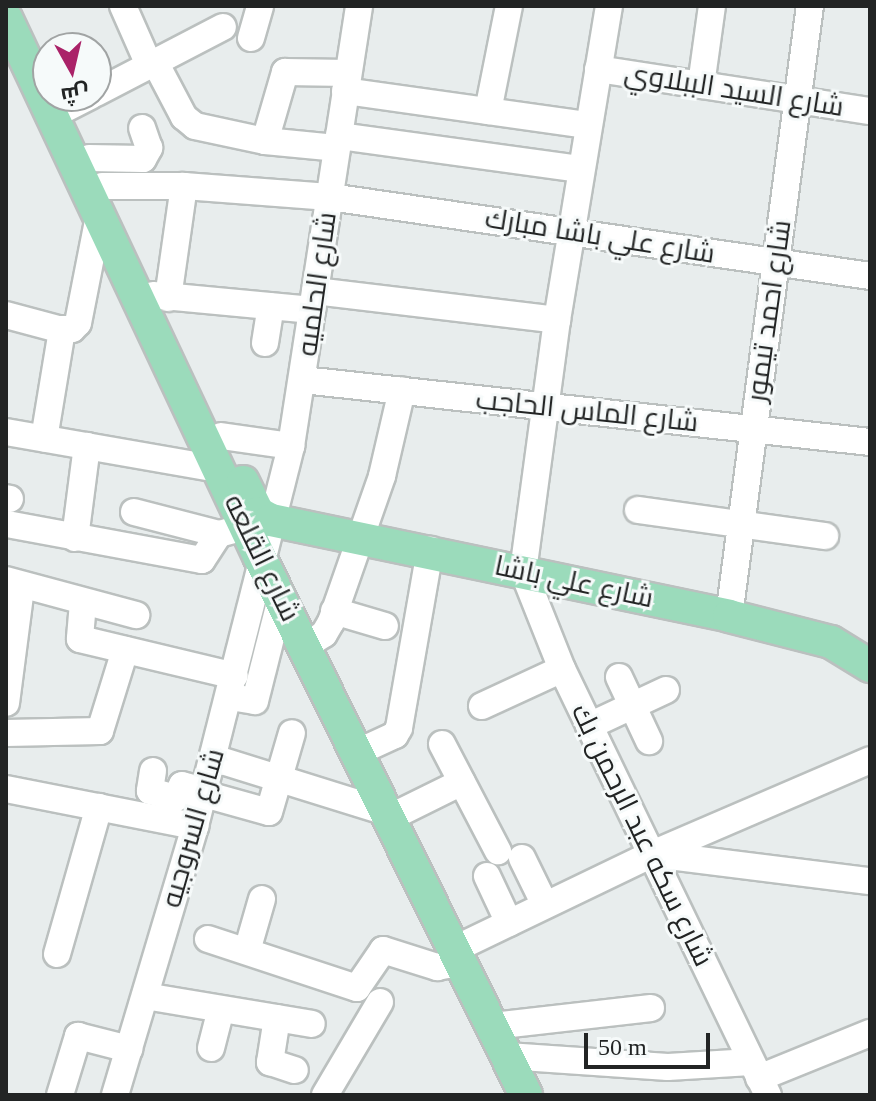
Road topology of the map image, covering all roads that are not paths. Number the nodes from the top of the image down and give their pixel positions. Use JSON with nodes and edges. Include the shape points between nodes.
{"nodes":[{"id":1,"x":17,"y":6,"type":"edge"},
{"id":2,"x":123,"y":6,"type":"edge"},
{"id":3,"x":260,"y":6,"type":"edge"},
{"id":4,"x":359,"y":6,"type":"edge"},
{"id":5,"x":509,"y":6,"type":"edge"},
{"id":6,"x":609,"y":6,"type":"edge"},
{"id":7,"x":712,"y":6,"type":"edge"},
{"id":8,"x":810,"y":6,"type":"edge"},
{"id":9,"x":6,"y":18,"type":"edge"},
{"id":10,"x":223,"y":27,"type":"dead end"},
{"id":11,"x":32,"y":38,"type":"edge"},
{"id":12,"x":251,"y":38,"type":"dead end"},
{"id":13,"x":152,"y":64,"type":"junction"},
{"id":14,"x":598,"y":69,"type":"junction"},
{"id":15,"x":347,"y":82,"type":"junction"},
{"id":16,"x":112,"y":85,"type":"edge"},
{"id":17,"x":701,"y":85,"type":"junction"},
{"id":18,"x":797,"y":100,"type":"junction"},
{"id":19,"x":488,"y":111,"type":"junction"},
{"id":20,"x":870,"y":111,"type":"edge"},
{"id":21,"x":75,"y":112,"type":"edge"},
{"id":22,"x":588,"y":125,"type":"junction"},
{"id":23,"x":142,"y":128,"type":"dead end"},
{"id":24,"x":265,"y":141,"type":"junction"},
{"id":25,"x":338,"y":142,"type":"junction"},
{"id":26,"x":581,"y":169,"type":"junction"},
{"id":27,"x":184,"y":186,"type":"junction"},
{"id":28,"x":97,"y":187,"type":"junction"},
{"id":29,"x":330,"y":197,"type":"junction"},
{"id":30,"x":572,"y":230,"type":"junction"},
{"id":31,"x":776,"y":264,"type":"junction"},
{"id":32,"x":870,"y":276,"type":"edge"},
{"id":33,"x":160,"y":296,"type":"junction"},
{"id":34,"x":313,"y":300,"type":"junction"},
{"id":35,"x":271,"y":306,"type":"junction"},
{"id":36,"x":6,"y":315,"type":"edge"},
{"id":37,"x":557,"y":320,"type":"junction"},
{"id":38,"x":61,"y":329,"type":"junction"},
{"id":39,"x":265,"y":343,"type":"dead end"},
{"id":40,"x":303,"y":380,"type":"junction"},
{"id":41,"x":402,"y":390,"type":"junction"},
{"id":42,"x":547,"y":408,"type":"junction"},
{"id":43,"x":754,"y":429,"type":"junction"},
{"id":44,"x":6,"y":432,"type":"edge"},
{"id":45,"x":221,"y":436,"type":"junction"},
{"id":46,"x":44,"y":439,"type":"junction"},
{"id":47,"x":870,"y":442,"type":"edge"},
{"id":48,"x":87,"y":446,"type":"junction"},
{"id":49,"x":291,"y":446,"type":"junction"},
{"id":50,"x":218,"y":469,"type":"junction"},
{"id":51,"x":8,"y":507,"type":"edge"},
{"id":52,"x":638,"y":510,"type":"dead end"},
{"id":53,"x":134,"y":512,"type":"dead end"},
{"id":54,"x":741,"y":521,"type":"junction"},
{"id":55,"x":245,"y":527,"type":"junction"},
{"id":56,"x":359,"y":536,"type":"junction"},
{"id":57,"x":825,"y":536,"type":"dead end"},
{"id":58,"x":75,"y":538,"type":"junction"},
{"id":59,"x":430,"y":550,"type":"junction"},
{"id":60,"x":260,"y":558,"type":"junction"},
{"id":61,"x":523,"y":571,"type":"junction"},
{"id":62,"x":14,"y":583,"type":"edge"},
{"id":63,"x":281,"y":598,"type":"junction"},
{"id":64,"x":83,"y":603,"type":"junction"},
{"id":65,"x":334,"y":611,"type":"junction"},
{"id":66,"x":136,"y":615,"type":"dead end"},
{"id":67,"x":729,"y":616,"type":"junction"},
{"id":68,"x":385,"y":626,"type":"dead end"},
{"id":69,"x":305,"y":646,"type":"junction"},
{"id":70,"x":125,"y":650,"type":"junction"},
{"id":71,"x":870,"y":666,"type":"edge"},
{"id":72,"x":562,"y":669,"type":"junction"},
{"id":73,"x":619,"y":677,"type":"dead end"},
{"id":74,"x":232,"y":687,"type":"junction"},
{"id":75,"x":666,"y":690,"type":"dead end"},
{"id":76,"x":6,"y":703,"type":"edge"},
{"id":77,"x":482,"y":706,"type":"dead end"},
{"id":78,"x":633,"y":706,"type":"junction"},
{"id":79,"x":589,"y":726,"type":"junction"},
{"id":80,"x":6,"y":733,"type":"edge"},
{"id":81,"x":292,"y":733,"type":"dead end"},
{"id":82,"x":649,"y":741,"type":"dead end"},
{"id":83,"x":442,"y":744,"type":"dead end"},
{"id":84,"x":356,"y":753,"type":"junction"},
{"id":85,"x":213,"y":758,"type":"junction"},
{"id":86,"x":870,"y":760,"type":"edge"},
{"id":87,"x":153,"y":771,"type":"dead end"},
{"id":88,"x":278,"y":778,"type":"junction"},
{"id":89,"x":462,"y":782,"type":"junction"},
{"id":90,"x":6,"y":789,"type":"edge"},
{"id":91,"x":204,"y":792,"type":"junction"},
{"id":92,"x":99,"y":807,"type":"junction"},
{"id":93,"x":387,"y":815,"type":"junction"},
{"id":94,"x":195,"y":826,"type":"junction"},
{"id":95,"x":652,"y":854,"type":"junction"},
{"id":96,"x":487,"y":876,"type":"dead end"},
{"id":97,"x":870,"y":881,"type":"edge"},
{"id":98,"x":262,"y":899,"type":"dead end"},
{"id":99,"x":545,"y":905,"type":"junction"},
{"id":100,"x":509,"y":923,"type":"junction"},
{"id":101,"x":208,"y":939,"type":"dead end"},
{"id":102,"x":247,"y":951,"type":"junction"},
{"id":103,"x":57,"y":954,"type":"dead end"},
{"id":104,"x":459,"y":956,"type":"junction"},
{"id":105,"x":145,"y":996,"type":"junction"},
{"id":106,"x":380,"y":1002,"type":"dead end"},
{"id":107,"x":651,"y":1008,"type":"dead end"},
{"id":108,"x":221,"y":1009,"type":"junction"},
{"id":109,"x":277,"y":1018,"type":"junction"},
{"id":110,"x":312,"y":1024,"type":"dead end"},
{"id":111,"x":493,"y":1026,"type":"junction"},
{"id":112,"x":870,"y":1033,"type":"edge"},
{"id":113,"x":211,"y":1048,"type":"dead end"},
{"id":114,"x":129,"y":1049,"type":"junction"},
{"id":115,"x":507,"y":1056,"type":"junction"},
{"id":116,"x":295,"y":1070,"type":"dead end"},
{"id":117,"x":760,"y":1078,"type":"edge"},
{"id":118,"x":60,"y":1095,"type":"edge"},
{"id":119,"x":115,"y":1095,"type":"edge"},
{"id":120,"x":325,"y":1095,"type":"edge"},
{"id":121,"x":526,"y":1095,"type":"edge"}],
"edges":[{"from":1,"to":11,"type":"main road"},
{"from":2,"to":13,"type":"street"},
{"from":3,"to":12,"type":"street"},
{"from":4,"to":15,"type":"street","name":"شارع الحلميه"},
{"from":5,"to":19,"type":"street"},
{"from":6,"to":14,"type":"street"},
{"from":7,"to":17,"type":"street"},
{"from":8,"to":18,"type":"street","name":"شارع احمد تيمور"},
{"from":9,"to":28,"type":"main road","name":"شارع القلعه"},
{"from":10,"to":13,"type":"street"},
{"from":13,"to":16,"type":"street"},
{"from":13,"to":24,"type":"street","via":[[189,122]]},
{"from":14,"to":17,"type":"street","name":"شارع السيد الببلاوي"},
{"from":14,"to":22,"type":"street"},
{"from":15,"to":19,"type":"street"},
{"from":15,"to":24,"type":"street","via":[[285,72]]},
{"from":15,"to":25,"type":"street","name":"شارع الحلميه"},
{"from":17,"to":18,"type":"street","name":"شارع السيد الببلاوي"},
{"from":18,"to":20,"type":"street","name":"شارع السيد الببلاوي"},
{"from":18,"to":31,"type":"street","name":"شارع احمد تيمور"},
{"from":19,"to":22,"type":"street"},
{"from":21,"to":28,"type":"main road","name":"شارع القلعه"},
{"from":22,"to":26,"type":"street"},
{"from":23,"to":28,"type":"street","via":[[149,148],[143,159]]},
{"from":24,"to":25,"type":"street"},
{"from":25,"to":26,"type":"street"},
{"from":25,"to":29,"type":"street","name":"شارع الحلميه"},
{"from":26,"to":30,"type":"street"},
{"from":27,"to":28,"type":"street","name":"شارع علي باشا مبارك"},
{"from":27,"to":29,"type":"street","name":"شارع علي باشا مبارك"},
{"from":27,"to":33,"type":"street"},
{"from":28,"to":33,"type":"main road","name":"شارع القلعه"},
{"from":28,"to":38,"type":"street","via":[[78,323]]},
{"from":28,"to":50,"type":"main road","name":"شارع القلعه"},
{"from":29,"to":30,"type":"street","name":"شارع علي باشا مبارك"},
{"from":29,"to":34,"type":"street","name":"شارع الحلميه"},
{"from":30,"to":31,"type":"street","name":"شارع علي باشا مبارك"},
{"from":30,"to":37,"type":"street"},
{"from":31,"to":32,"type":"street","name":"شارع علي باشا مبارك"},
{"from":31,"to":43,"type":"street","name":"شارع احمد تيمور"},
{"from":33,"to":35,"type":"street"},
{"from":33,"to":45,"type":"main road","name":"شارع القلعه"},
{"from":34,"to":35,"type":"street"},
{"from":34,"to":37,"type":"street"},
{"from":34,"to":40,"type":"street","name":"شارع الحلميه"},
{"from":35,"to":39,"type":"street"},
{"from":36,"to":38,"type":"street"},
{"from":37,"to":42,"type":"street"},
{"from":38,"to":46,"type":"street"},
{"from":40,"to":41,"type":"street","name":"شارع الماس الحاجب"},
{"from":40,"to":49,"type":"street","name":"شارع الحلميه"},
{"from":41,"to":42,"type":"street","name":"شارع الماس الحاجب"},
{"from":41,"to":56,"type":"street","via":[[382,476]]},
{"from":42,"to":43,"type":"street","name":"شارع الماس الحاجب"},
{"from":42,"to":61,"type":"street"},
{"from":43,"to":47,"type":"street","name":"شارع الماس الحاجب"},
{"from":43,"to":54,"type":"street","name":"شارع احمد تيمور"},
{"from":44,"to":46,"type":"street"},
{"from":45,"to":49,"type":"street"},
{"from":45,"to":55,"type":"main road","name":"شارع القلعه","via":[[258,513]]},
{"from":46,"to":48,"type":"street"},
{"from":48,"to":50,"type":"street"},
{"from":48,"to":58,"type":"street"},
{"from":49,"to":55,"type":"street","name":"شارع الحلميه"},
{"from":50,"to":55,"type":"main road","name":"شارع القلعه"},
{"from":51,"to":58,"type":"street"},
{"from":52,"to":54,"type":"street"},
{"from":53,"to":55,"type":"street"},
{"from":54,"to":57,"type":"street"},
{"from":54,"to":67,"type":"street","name":"شارع احمد تيمور"},
{"from":55,"to":56,"type":"main road","name":"شارع علي باشا"},
{"from":55,"to":58,"type":"street","via":[[202,560]]},
{"from":55,"to":60,"type":"main road","name":"شارع القلعه"},
{"from":56,"to":59,"type":"main road","name":"شارع علي باشا"},
{"from":56,"to":65,"type":"street"},
{"from":59,"to":61,"type":"main road","name":"شارع علي باشا"},
{"from":59,"to":84,"type":"street","via":[[399,728],[395,735]]},
{"from":60,"to":63,"type":"main road","name":"شارع القلعه"},
{"from":60,"to":74,"type":"street","name":"شارع السروجيه"},
{"from":61,"to":67,"type":"main road","name":"شارع علي باشا"},
{"from":61,"to":72,"type":"street","name":"شارع سكه عبد الرحمن بك"},
{"from":62,"to":64,"type":"street"},
{"from":62,"to":76,"type":"street"},
{"from":63,"to":69,"type":"main road","name":"شارع القلعه"},
{"from":63,"to":74,"type":"street","via":[[255,701]]},
{"from":64,"to":66,"type":"street"},
{"from":64,"to":70,"type":"street","via":[[78,637]]},
{"from":65,"to":68,"type":"street"},
{"from":65,"to":69,"type":"street","via":[[324,634]]},
{"from":67,"to":71,"type":"main road","name":"شارع علي باشا","via":[[831,642]]},
{"from":69,"to":84,"type":"main road","name":"شارع القلعه"},
{"from":70,"to":74,"type":"street"},
{"from":70,"to":80,"type":"street","via":[[100,731]]},
{"from":72,"to":77,"type":"street"},
{"from":72,"to":79,"type":"street","name":"شارع سكه عبد الرحمن بك"},
{"from":73,"to":78,"type":"street"},
{"from":74,"to":85,"type":"street","name":"شارع السروجيه"},
{"from":75,"to":78,"type":"street"},
{"from":78,"to":79,"type":"street"},
{"from":78,"to":82,"type":"street"},
{"from":79,"to":95,"type":"street","name":"شارع سكه عبد الرحمن بك"},
{"from":81,"to":88,"type":"street"},
{"from":83,"to":89,"type":"street"},
{"from":84,"to":93,"type":"main road","name":"شارع القلعه"},
{"from":85,"to":88,"type":"street"},
{"from":85,"to":91,"type":"street","name":"شارع السروجيه"},
{"from":86,"to":95,"type":"street"},
{"from":87,"to":91,"type":"street","via":[[150,791],[176,798],[182,785]]},
{"from":88,"to":91,"type":"street","via":[[267,813]]},
{"from":88,"to":93,"type":"street"},
{"from":89,"to":93,"type":"street"},
{"from":89,"to":99,"type":"street"},
{"from":90,"to":92,"type":"street"},
{"from":91,"to":94,"type":"street","name":"شارع السروجيه"},
{"from":92,"to":94,"type":"street"},
{"from":92,"to":103,"type":"street"},
{"from":93,"to":104,"type":"main road","name":"شارع القلعه"},
{"from":94,"to":105,"type":"street","name":"شارع السروجيه"},
{"from":95,"to":97,"type":"street"},
{"from":95,"to":99,"type":"street"},
{"from":95,"to":117,"type":"street","name":"شارع سكه عبد الرحمن بك"},
{"from":96,"to":100,"type":"street"},
{"from":98,"to":102,"type":"street"},
{"from":99,"to":100,"type":"street"},
{"from":100,"to":104,"type":"street"},
{"from":101,"to":102,"type":"street"},
{"from":102,"to":104,"type":"street","via":[[357,988],[383,950],[437,967]]},
{"from":104,"to":111,"type":"main road","name":"شارع القلعه"},
{"from":105,"to":108,"type":"street"},
{"from":105,"to":114,"type":"street","name":"شارع السروجيه"},
{"from":106,"to":120,"type":"street"},
{"from":107,"to":111,"type":"street"},
{"from":108,"to":109,"type":"street"},
{"from":108,"to":113,"type":"street"},
{"from":109,"to":110,"type":"street"},
{"from":109,"to":116,"type":"street","via":[[270,1062]]},
{"from":111,"to":115,"type":"main road","name":"شارع القلعه"},
{"from":112,"to":117,"type":"street"},
{"from":114,"to":118,"type":"street","via":[[78,1036]]},
{"from":114,"to":119,"type":"street","name":"شارع السروجيه"},
{"from":115,"to":117,"type":"street"},
{"from":115,"to":121,"type":"main road","name":"شارع القلعه"}]}
